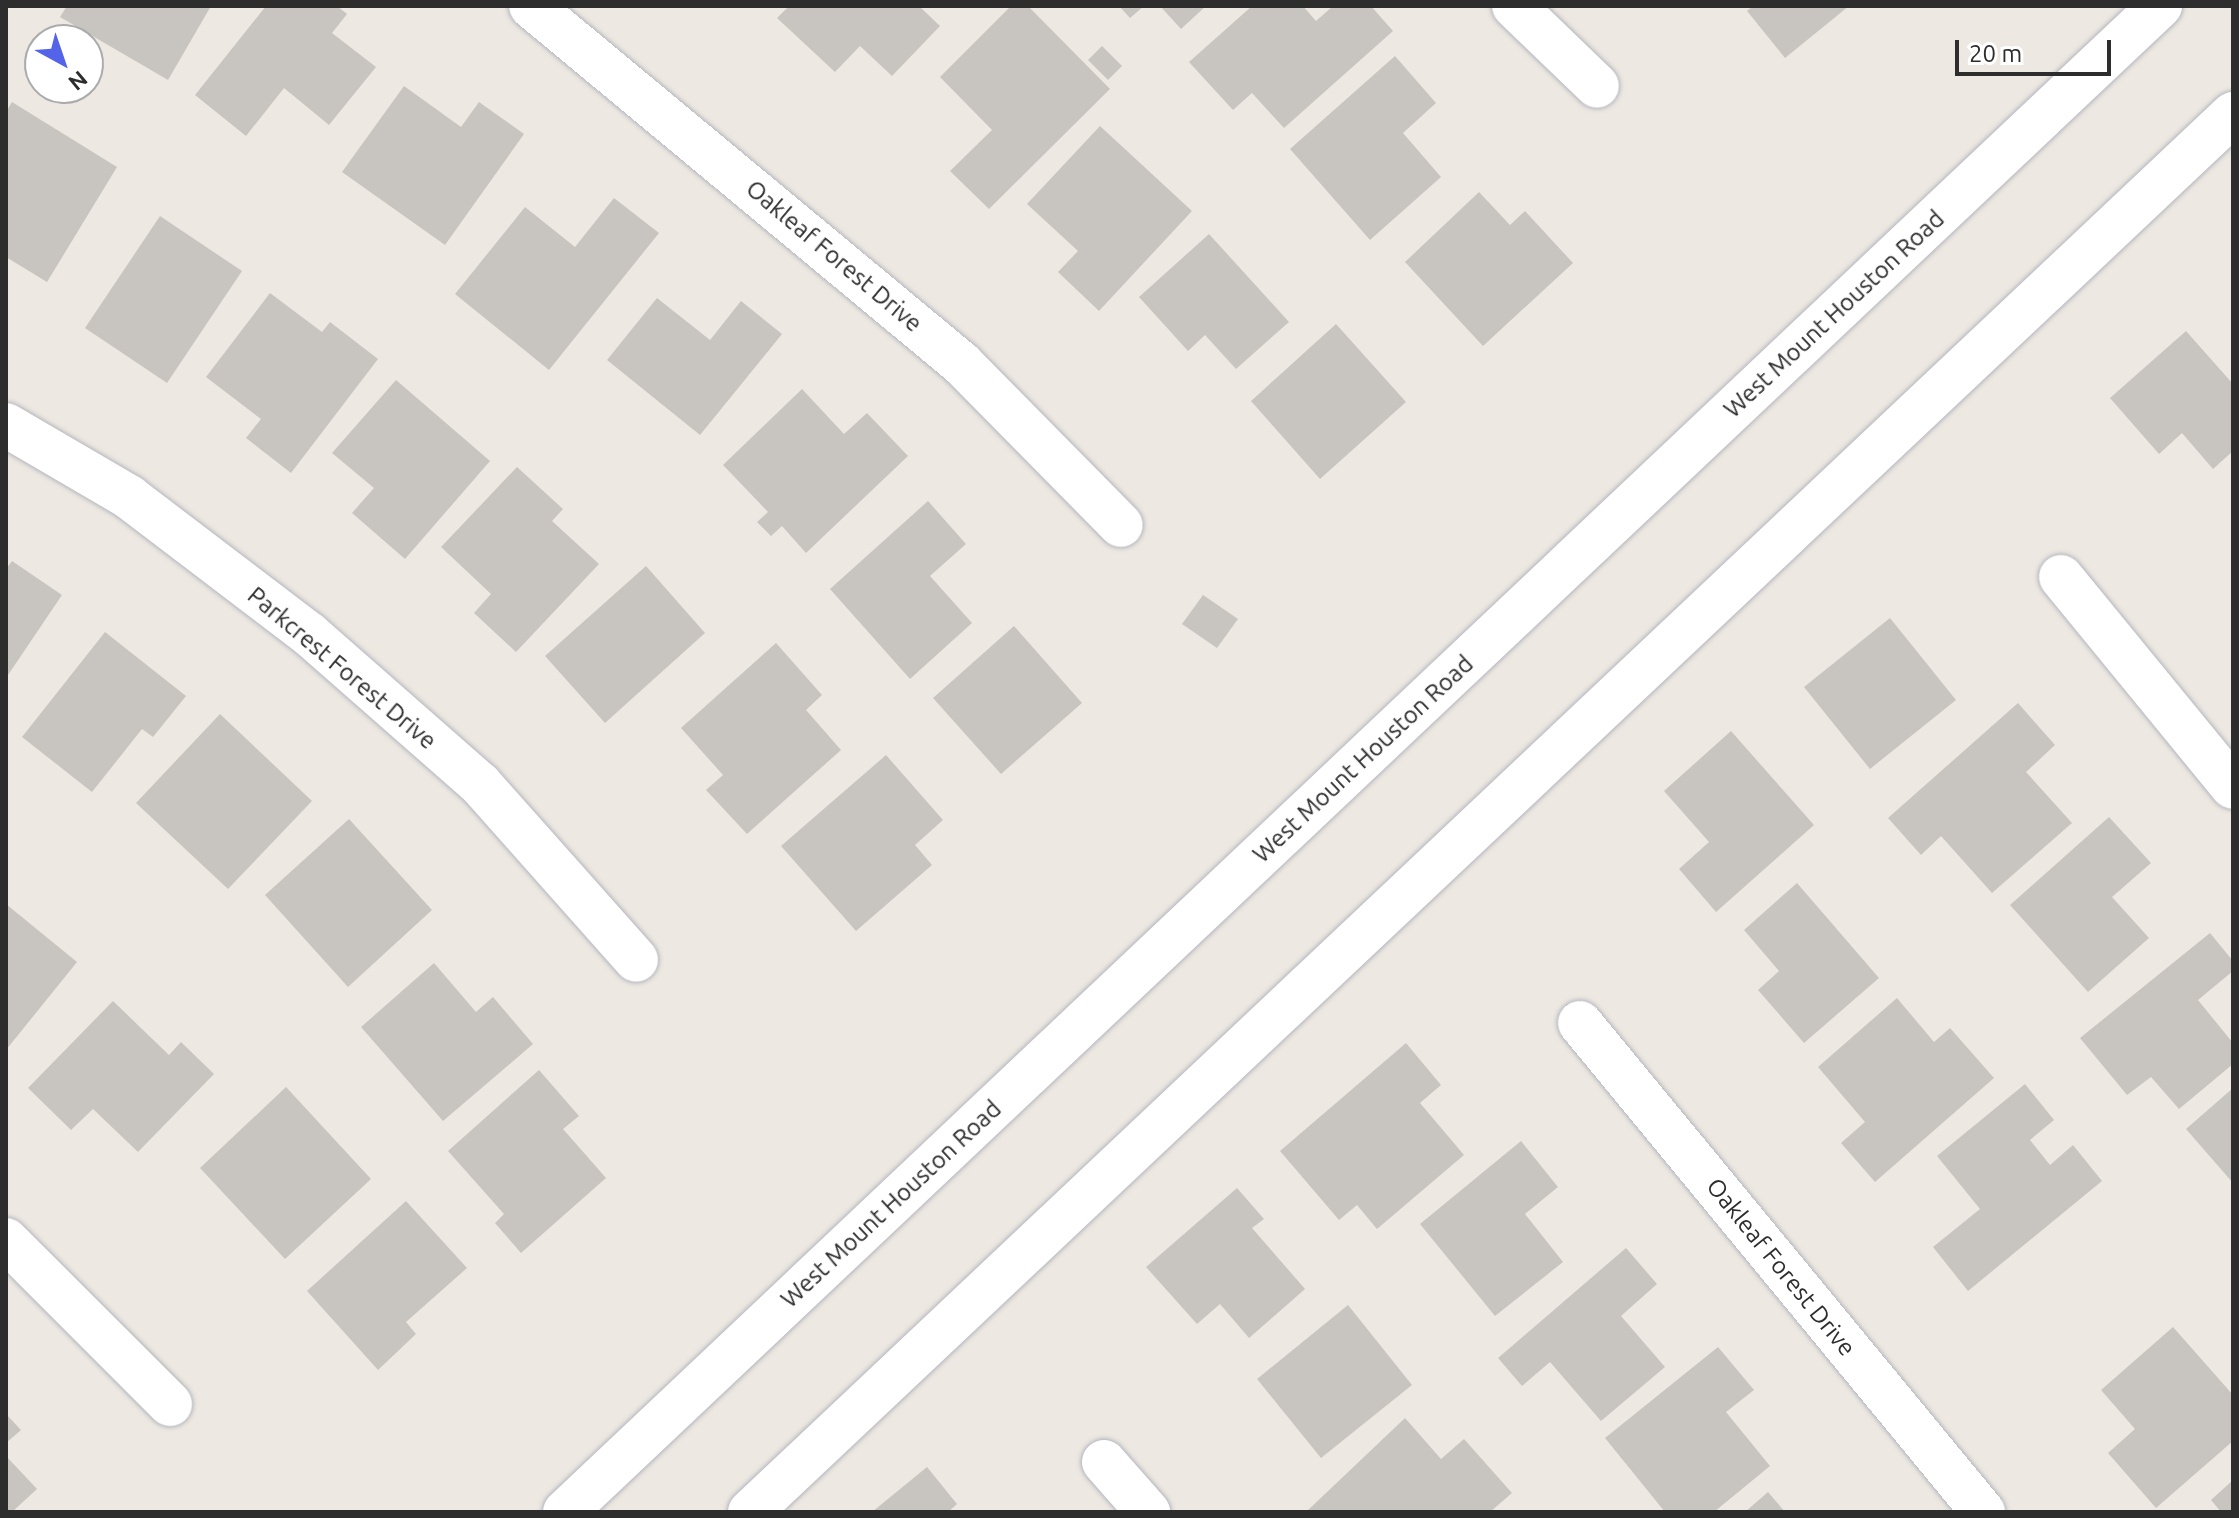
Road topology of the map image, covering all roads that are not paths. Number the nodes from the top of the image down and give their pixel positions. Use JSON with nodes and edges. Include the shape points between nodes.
{"nodes":[{"id":1,"x":531,"y":6,"type":"edge"},
{"id":2,"x":1514,"y":6,"type":"edge"},
{"id":3,"x":2160,"y":6,"type":"edge"},
{"id":4,"x":1597,"y":86,"type":"dead end"},
{"id":5,"x":2233,"y":114,"type":"edge"},
{"id":6,"x":6,"y":425,"type":"edge"},
{"id":7,"x":1121,"y":525,"type":"dead end"},
{"id":8,"x":2061,"y":577,"type":"dead end"},
{"id":9,"x":2233,"y":787,"type":"edge"},
{"id":10,"x":636,"y":960,"type":"dead end"},
{"id":11,"x":1580,"y":1023,"type":"dead end"},
{"id":12,"x":6,"y":1240,"type":"edge"},
{"id":13,"x":170,"y":1404,"type":"dead end"},
{"id":14,"x":1104,"y":1462,"type":"dead end"},
{"id":15,"x":565,"y":1512,"type":"edge"},
{"id":16,"x":750,"y":1512,"type":"edge"},
{"id":17,"x":1148,"y":1512,"type":"edge"},
{"id":18,"x":1983,"y":1512,"type":"edge"}],
"edges":[{"from":1,"to":7,"type":"main road","name":"Oakleaf Forest Drive","via":[[962,364]]},
{"from":2,"to":4,"type":"main road"},
{"from":3,"to":15,"type":"main road","name":"West Mount Houston Road"},
{"from":5,"to":16,"type":"main road"},
{"from":6,"to":10,"type":"main road","name":"Parkcrest Forest Drive","via":[[129,497],[309,634],[480,784]]},
{"from":8,"to":9,"type":"main road"},
{"from":11,"to":18,"type":"main road","name":"Oakleaf Forest Drive"},
{"from":12,"to":13,"type":"main road"},
{"from":14,"to":17,"type":"main road"}]}
